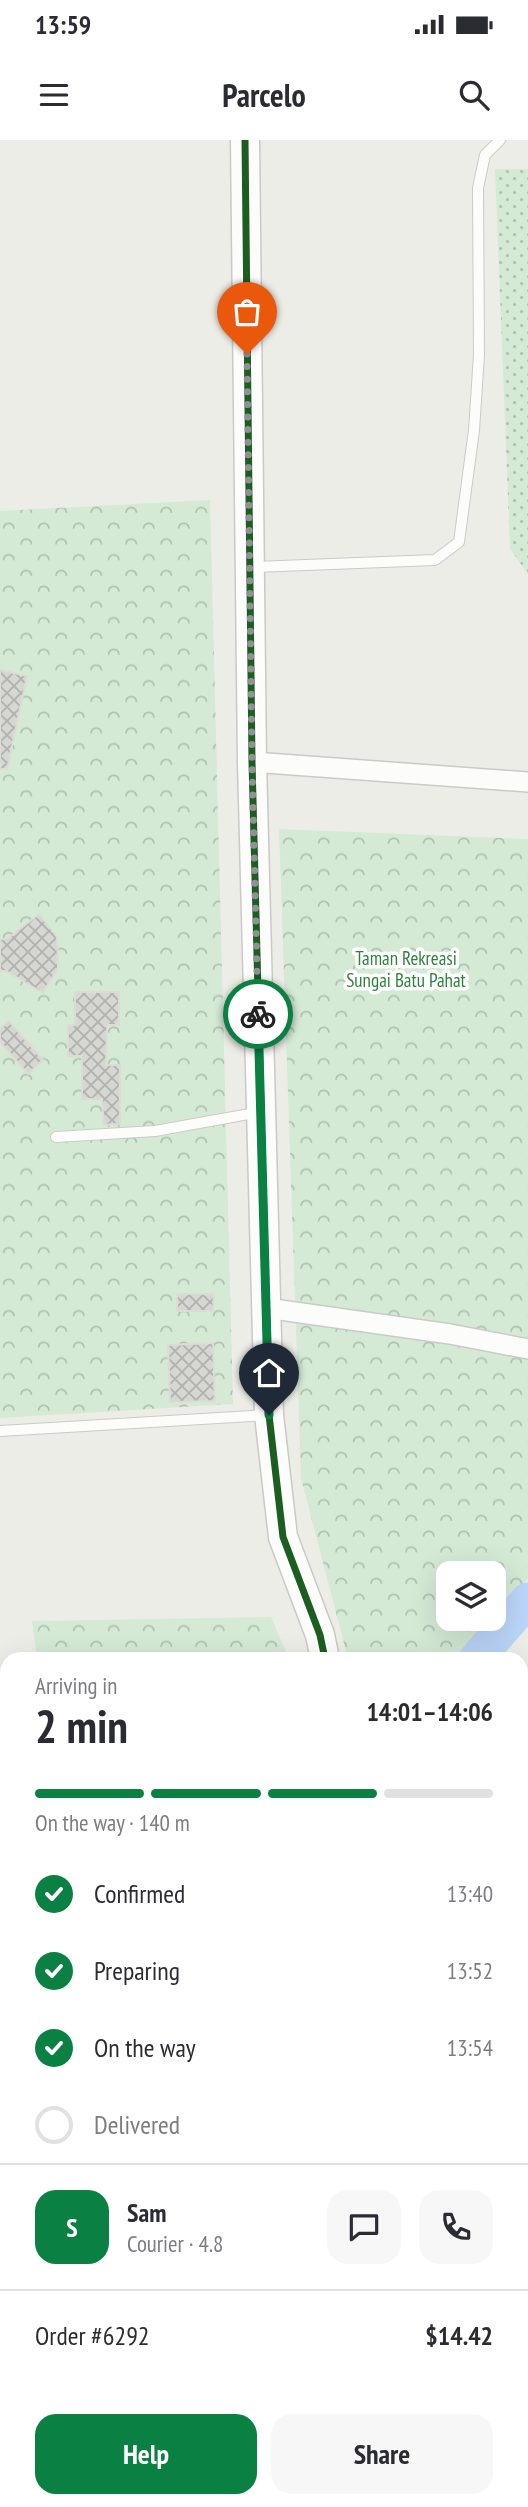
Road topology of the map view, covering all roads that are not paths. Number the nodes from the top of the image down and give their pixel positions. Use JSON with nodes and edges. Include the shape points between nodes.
{"nodes":[{"id":1,"x":245,"y":140,"type":"edge"},
{"id":2,"x":500,"y":140,"type":"edge"},
{"id":3,"x":250,"y":567,"type":"junction"},
{"id":4,"x":252,"y":762,"type":"junction"},
{"id":5,"x":528,"y":782,"type":"edge"},
{"id":6,"x":261,"y":1112,"type":"junction"},
{"id":7,"x":56,"y":1137,"type":"dead end"},
{"id":8,"x":266,"y":1308,"type":"junction"},
{"id":9,"x":528,"y":1349,"type":"edge"},
{"id":10,"x":269,"y":1415,"type":"junction"},
{"id":11,"x":0,"y":1431,"type":"edge"},
{"id":12,"x":324,"y":1652,"type":"edge"}],
"edges":[{"from":1,"to":3,"type":"street"},
{"from":2,"to":3,"type":"lane","via":[[485,155],[478,188],[479,355],[459,542],[435,560]]},
{"from":3,"to":4,"type":"street"},
{"from":4,"to":5,"type":"street"},
{"from":4,"to":6,"type":"street"},
{"from":6,"to":7,"type":"lane","via":[[155,1131]]},
{"from":6,"to":8,"type":"street"},
{"from":8,"to":9,"type":"street"},
{"from":8,"to":10,"type":"street"},
{"from":10,"to":11,"type":"lane"},
{"from":10,"to":12,"type":"street","via":[[284,1537]]}]}
